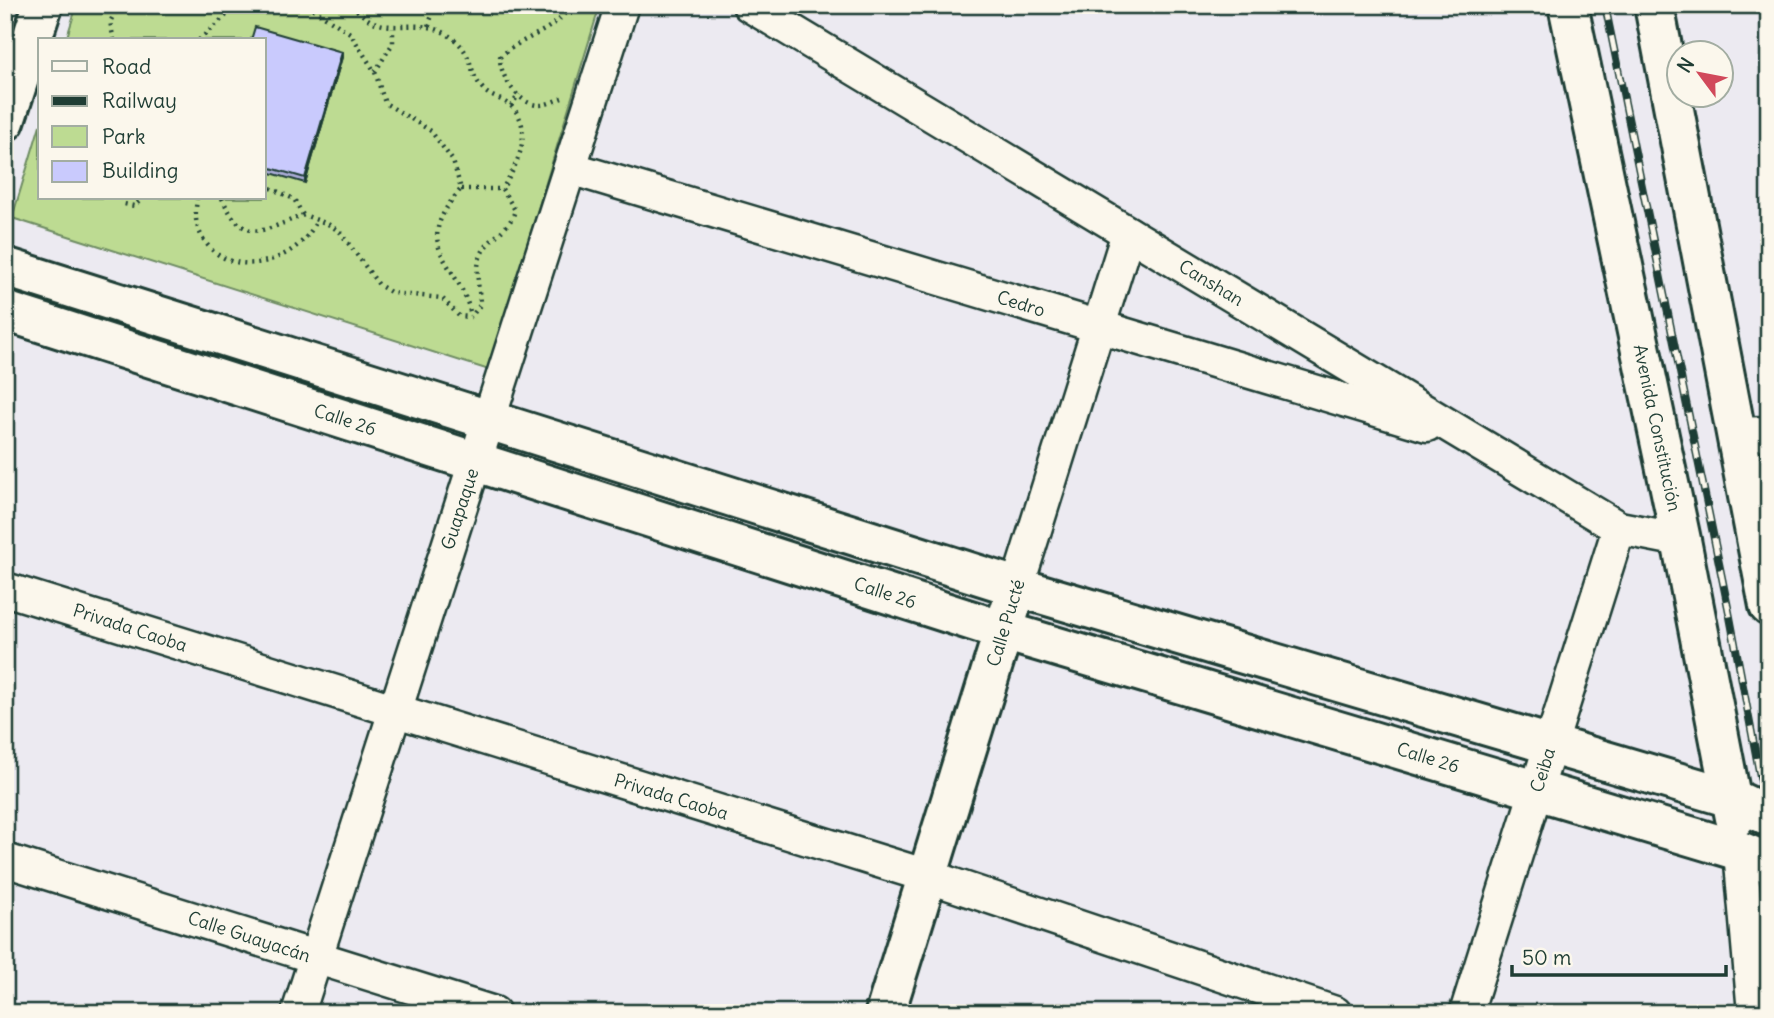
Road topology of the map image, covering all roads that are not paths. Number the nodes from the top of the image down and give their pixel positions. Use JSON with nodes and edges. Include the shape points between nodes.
{"nodes":[{"id":1,"x":43,"y":5,"type":"edge"},
{"id":2,"x":622,"y":5,"type":"edge"},
{"id":3,"x":749,"y":5,"type":"edge"},
{"id":4,"x":1568,"y":5,"type":"edge"},
{"id":5,"x":1654,"y":5,"type":"edge"},
{"id":6,"x":5,"y":121,"type":"edge"},
{"id":7,"x":570,"y":168,"type":"junction"},
{"id":8,"x":1128,"y":233,"type":"junction"},
{"id":9,"x":5,"y":267,"type":"edge"},
{"id":10,"x":5,"y":311,"type":"edge"},
{"id":11,"x":1099,"y":327,"type":"junction"},
{"id":12,"x":489,"y":420,"type":"junction"},
{"id":13,"x":1752,"y":433,"type":"edge"},
{"id":14,"x":1471,"y":439,"type":"junction"},
{"id":15,"x":475,"y":462,"type":"junction"},
{"id":16,"x":1619,"y":528,"type":"junction"},
{"id":17,"x":1681,"y":540,"type":"junction"},
{"id":18,"x":1017,"y":587,"type":"junction"},
{"id":19,"x":5,"y":589,"type":"edge"},
{"id":20,"x":1769,"y":606,"type":"edge"},
{"id":21,"x":1004,"y":631,"type":"junction"},
{"id":22,"x":395,"y":712,"type":"junction"},
{"id":23,"x":1551,"y":744,"type":"junction"},
{"id":24,"x":1536,"y":790,"type":"junction"},
{"id":25,"x":1731,"y":798,"type":"junction"},
{"id":26,"x":1769,"y":816,"type":"edge"},
{"id":27,"x":1754,"y":857,"type":"edge"},
{"id":28,"x":5,"y":860,"type":"edge"},
{"id":29,"x":928,"y":876,"type":"junction"},
{"id":30,"x":316,"y":958,"type":"junction"},
{"id":31,"x":298,"y":1013,"type":"edge"},
{"id":32,"x":494,"y":1013,"type":"edge"},
{"id":33,"x":885,"y":1013,"type":"edge"},
{"id":34,"x":1335,"y":1013,"type":"edge"},
{"id":35,"x":1466,"y":1013,"type":"edge"},
{"id":36,"x":1754,"y":1013,"type":"edge"}],
"edges":[{"from":1,"to":6,"type":"main road"},
{"from":2,"to":7,"type":"street","name":"Guapaque"},
{"from":3,"to":8,"type":"street","name":"Canshan"},
{"from":4,"to":17,"type":"main road","name":"Avenida Constitución"},
{"from":5,"to":13,"type":"main road"},
{"from":7,"to":11,"type":"street","name":"Cedro"},
{"from":7,"to":12,"type":"street","name":"Guapaque"},
{"from":8,"to":11,"type":"street","name":"Calle Pucté"},
{"from":8,"to":14,"type":"street","name":"Canshan"},
{"from":9,"to":12,"type":"main road"},
{"from":10,"to":15,"type":"main road","name":"Calle 26"},
{"from":11,"to":14,"type":"street","name":"Cedro"},
{"from":11,"to":18,"type":"street","name":"Calle Pucté"},
{"from":12,"to":15,"type":"street","name":"Guapaque"},
{"from":12,"to":18,"type":"main road"},
{"from":13,"to":20,"type":"main road"},
{"from":14,"to":16,"type":"street","name":"Canshan"},
{"from":15,"to":21,"type":"main road","name":"Calle 26"},
{"from":15,"to":22,"type":"street","name":"Guapaque"},
{"from":16,"to":17,"type":"street","name":"Canshan"},
{"from":16,"to":23,"type":"street","name":"Ceiba"},
{"from":17,"to":25,"type":"main road","name":"Avenida Constitución"},
{"from":18,"to":21,"type":"main road","name":"Calle Pucté"},
{"from":18,"to":23,"type":"main road"},
{"from":19,"to":22,"type":"street","name":"Privada Caoba"},
{"from":21,"to":24,"type":"main road","name":"Calle 26"},
{"from":21,"to":29,"type":"main road","name":"Calle Pucté"},
{"from":22,"to":29,"type":"street","name":"Privada Caoba"},
{"from":22,"to":30,"type":"street","name":"Guapaque"},
{"from":23,"to":24,"type":"street","name":"Ceiba"},
{"from":23,"to":25,"type":"main road"},
{"from":24,"to":27,"type":"main road","name":"Calle 26"},
{"from":24,"to":35,"type":"street","name":"Ceiba"},
{"from":25,"to":26,"type":"main road"},
{"from":25,"to":27,"type":"main road","name":"Avenida Constitución"},
{"from":27,"to":36,"type":"street"},
{"from":28,"to":30,"type":"street","name":"Calle Guayacán"},
{"from":29,"to":33,"type":"main road","name":"Calle Pucté"},
{"from":29,"to":34,"type":"street","name":"Privada Caoba"},
{"from":30,"to":31,"type":"street","name":"Guapaque"},
{"from":30,"to":32,"type":"street","name":"Calle Guayacán"}]}
